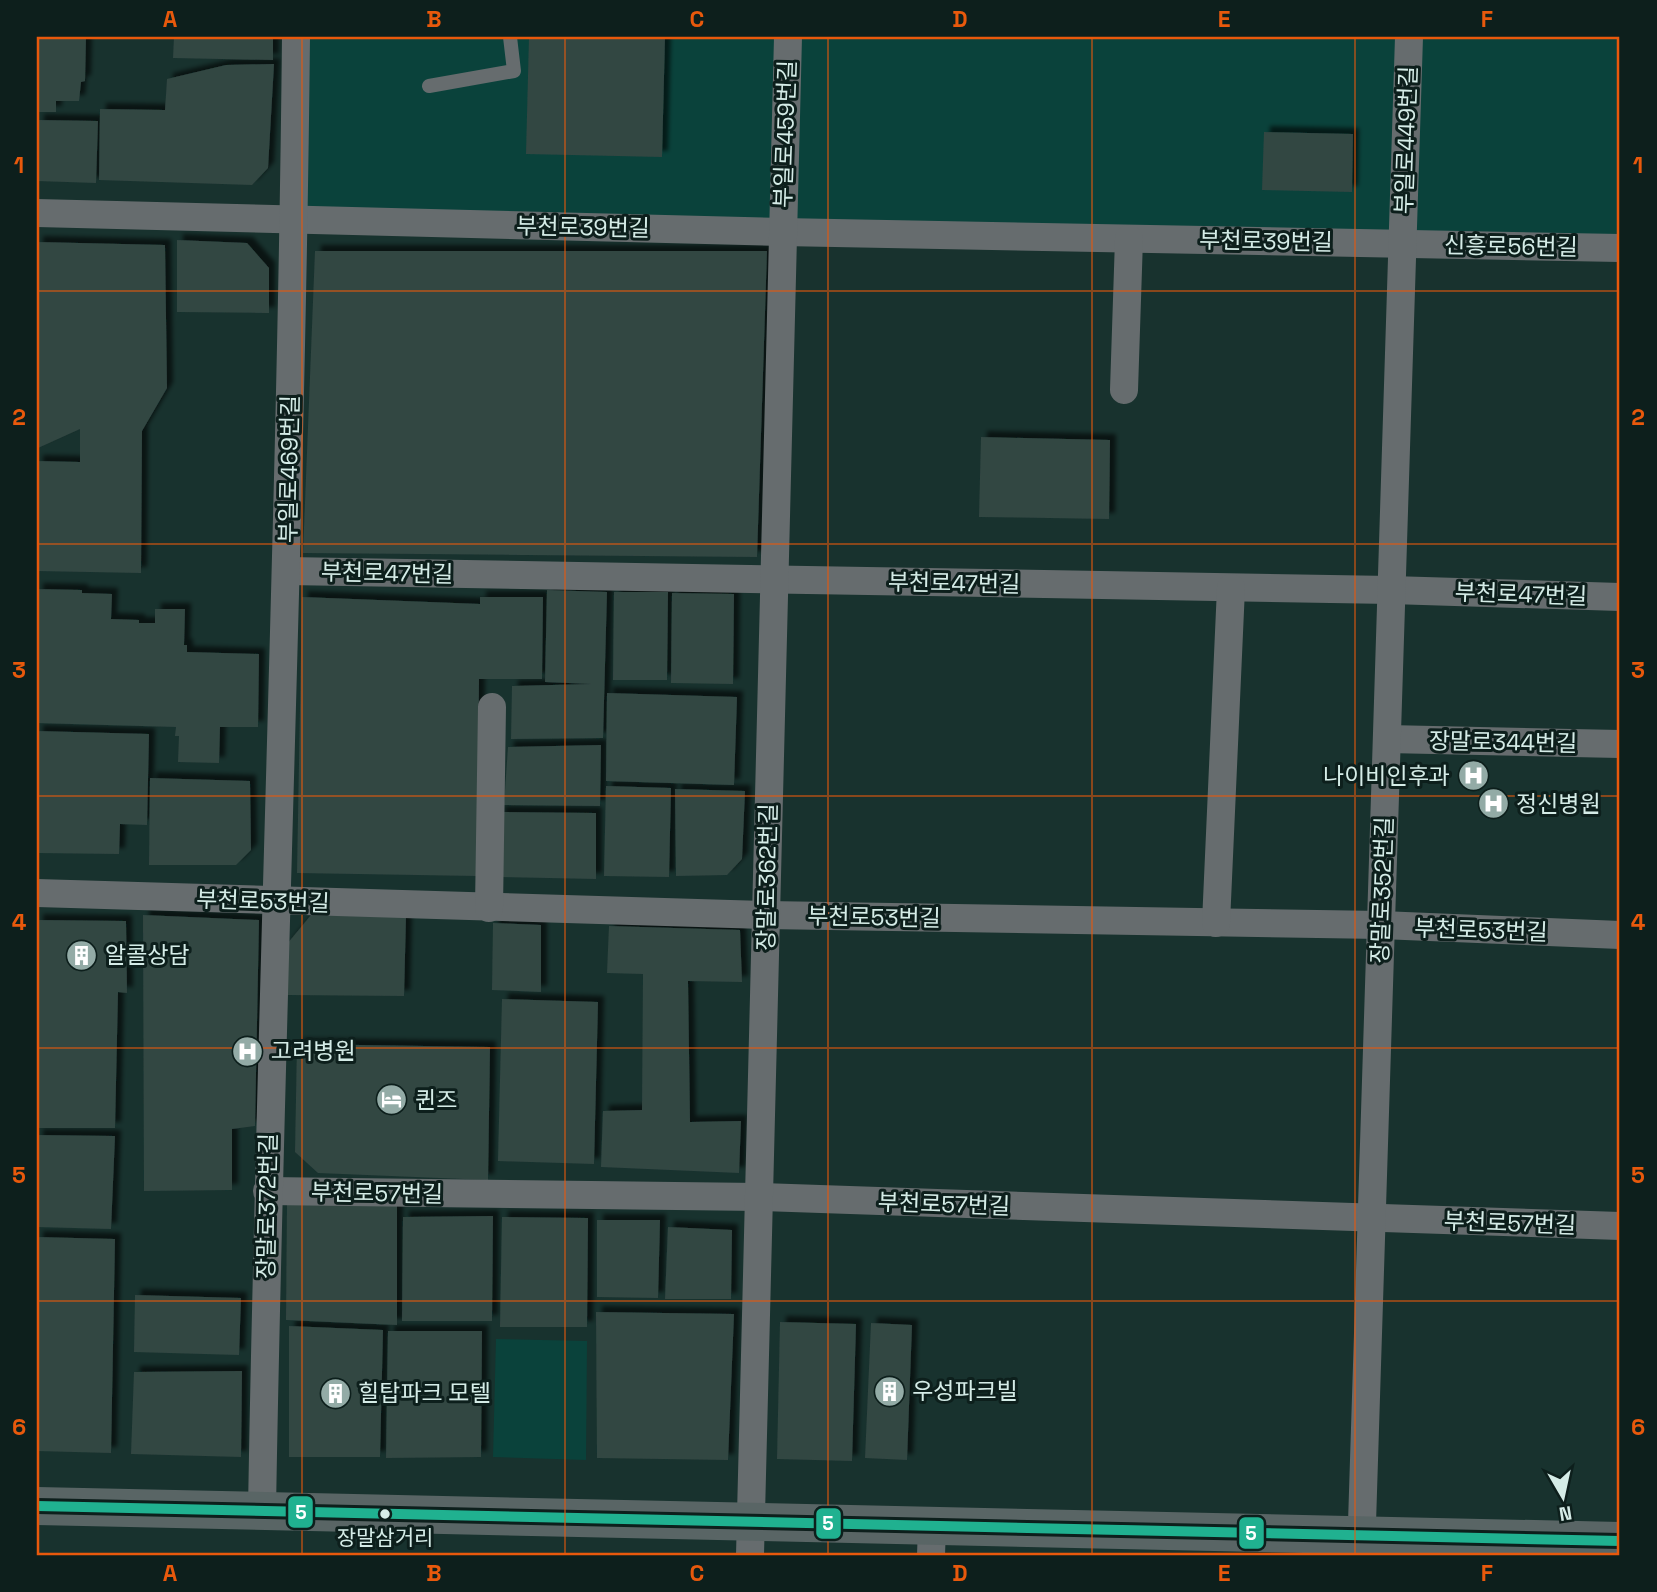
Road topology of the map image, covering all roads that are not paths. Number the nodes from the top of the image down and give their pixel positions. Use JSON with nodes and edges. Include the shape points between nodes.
{"nodes":[{"id":1,"x":296,"y":37,"type":"edge"},
{"id":2,"x":510,"y":37,"type":"edge"},
{"id":3,"x":788,"y":37,"type":"edge"},
{"id":4,"x":1409,"y":37,"type":"edge"},
{"id":5,"x":429,"y":86,"type":"dead end"},
{"id":6,"x":37,"y":213,"type":"edge"},
{"id":7,"x":294,"y":221,"type":"junction"},
{"id":8,"x":782,"y":232,"type":"junction"},
{"id":9,"x":1129,"y":239,"type":"junction"},
{"id":10,"x":1403,"y":244,"type":"junction"},
{"id":11,"x":1620,"y":248,"type":"edge"},
{"id":12,"x":1124,"y":390,"type":"dead end"},
{"id":13,"x":287,"y":571,"type":"junction"},
{"id":14,"x":774,"y":581,"type":"junction"},
{"id":15,"x":1231,"y":588,"type":"junction"},
{"id":16,"x":1391,"y":590,"type":"junction"},
{"id":17,"x":1620,"y":597,"type":"edge"},
{"id":18,"x":492,"y":707,"type":"dead end"},
{"id":19,"x":1387,"y":739,"type":"junction"},
{"id":20,"x":1620,"y":744,"type":"edge"},
{"id":21,"x":37,"y":893,"type":"edge"},
{"id":22,"x":275,"y":902,"type":"junction"},
{"id":23,"x":489,"y":908,"type":"junction"},
{"id":24,"x":766,"y":915,"type":"junction"},
{"id":25,"x":1216,"y":923,"type":"junction"},
{"id":26,"x":1381,"y":925,"type":"junction"},
{"id":27,"x":1620,"y":935,"type":"edge"},
{"id":28,"x":267,"y":1191,"type":"junction"},
{"id":29,"x":759,"y":1197,"type":"junction"},
{"id":30,"x":1372,"y":1219,"type":"junction"},
{"id":31,"x":1620,"y":1226,"type":"edge"},
{"id":32,"x":37,"y":1506,"type":"edge"},
{"id":33,"x":262,"y":1511,"type":"junction"},
{"id":34,"x":751,"y":1539,"type":"edge"},
{"id":35,"x":932,"y":1541,"type":"edge"},
{"id":36,"x":1620,"y":1541,"type":"edge"},
{"id":37,"x":1163,"y":1543,"type":"edge"},
{"id":38,"x":1361,"y":1545,"type":"edge"}],
"edges":[{"from":1,"to":7,"type":"street","name":"부일로469번길"},
{"from":2,"to":5,"type":"lane","via":[[514,71]]},
{"from":3,"to":8,"type":"street","name":"부일로459번길"},
{"from":4,"to":10,"type":"street","name":"부일로449번길"},
{"from":6,"to":7,"type":"street","name":"부천로39번길"},
{"from":7,"to":8,"type":"street","name":"부천로39번길"},
{"from":7,"to":13,"type":"street","name":"부일로469번길"},
{"from":8,"to":9,"type":"street","name":"부천로39번길"},
{"from":8,"to":14,"type":"street","name":"장말로362번길"},
{"from":9,"to":10,"type":"street","name":"부천로39번길"},
{"from":9,"to":12,"type":"street"},
{"from":10,"to":11,"type":"street","name":"신흥로56번길"},
{"from":10,"to":16,"type":"street","name":"장말로352번길"},
{"from":13,"to":14,"type":"street","name":"부천로47번길"},
{"from":13,"to":22,"type":"street","name":"부일로469번길"},
{"from":14,"to":15,"type":"street","name":"부천로47번길"},
{"from":14,"to":24,"type":"street","name":"장말로362번길"},
{"from":15,"to":16,"type":"street","name":"부천로47번길"},
{"from":15,"to":25,"type":"street"},
{"from":16,"to":17,"type":"street","name":"부천로47번길"},
{"from":16,"to":19,"type":"street","name":"장말로352번길"},
{"from":18,"to":23,"type":"street"},
{"from":19,"to":20,"type":"street","name":"장말로344번길"},
{"from":19,"to":26,"type":"street","name":"장말로352번길"},
{"from":21,"to":22,"type":"street","name":"부천로53번길"},
{"from":22,"to":23,"type":"street","name":"부천로53번길"},
{"from":22,"to":28,"type":"street","name":"장말로372번길"},
{"from":23,"to":24,"type":"street","name":"부천로53번길"},
{"from":24,"to":25,"type":"street","name":"부천로53번길"},
{"from":24,"to":29,"type":"street","name":"장말로362번길"},
{"from":25,"to":26,"type":"street","name":"부천로53번길"},
{"from":26,"to":27,"type":"street","name":"부천로53번길"},
{"from":26,"to":30,"type":"street","name":"장말로352번길"},
{"from":28,"to":29,"type":"street","name":"부천로57번길"},
{"from":28,"to":33,"type":"street","name":"장말로372번길"},
{"from":29,"to":30,"type":"street","name":"부천로57번길"},
{"from":29,"to":34,"type":"street","name":"장말로362번길"},
{"from":30,"to":31,"type":"street","name":"부천로57번길"},
{"from":30,"to":38,"type":"street","name":"장말로352번길"},
{"from":32,"to":33,"type":"street"},
{"from":33,"to":34,"type":"street"},
{"from":34,"to":35,"type":"street"},
{"from":35,"to":37,"type":"street"},
{"from":36,"to":38,"type":"street"},
{"from":37,"to":38,"type":"street"}]}
